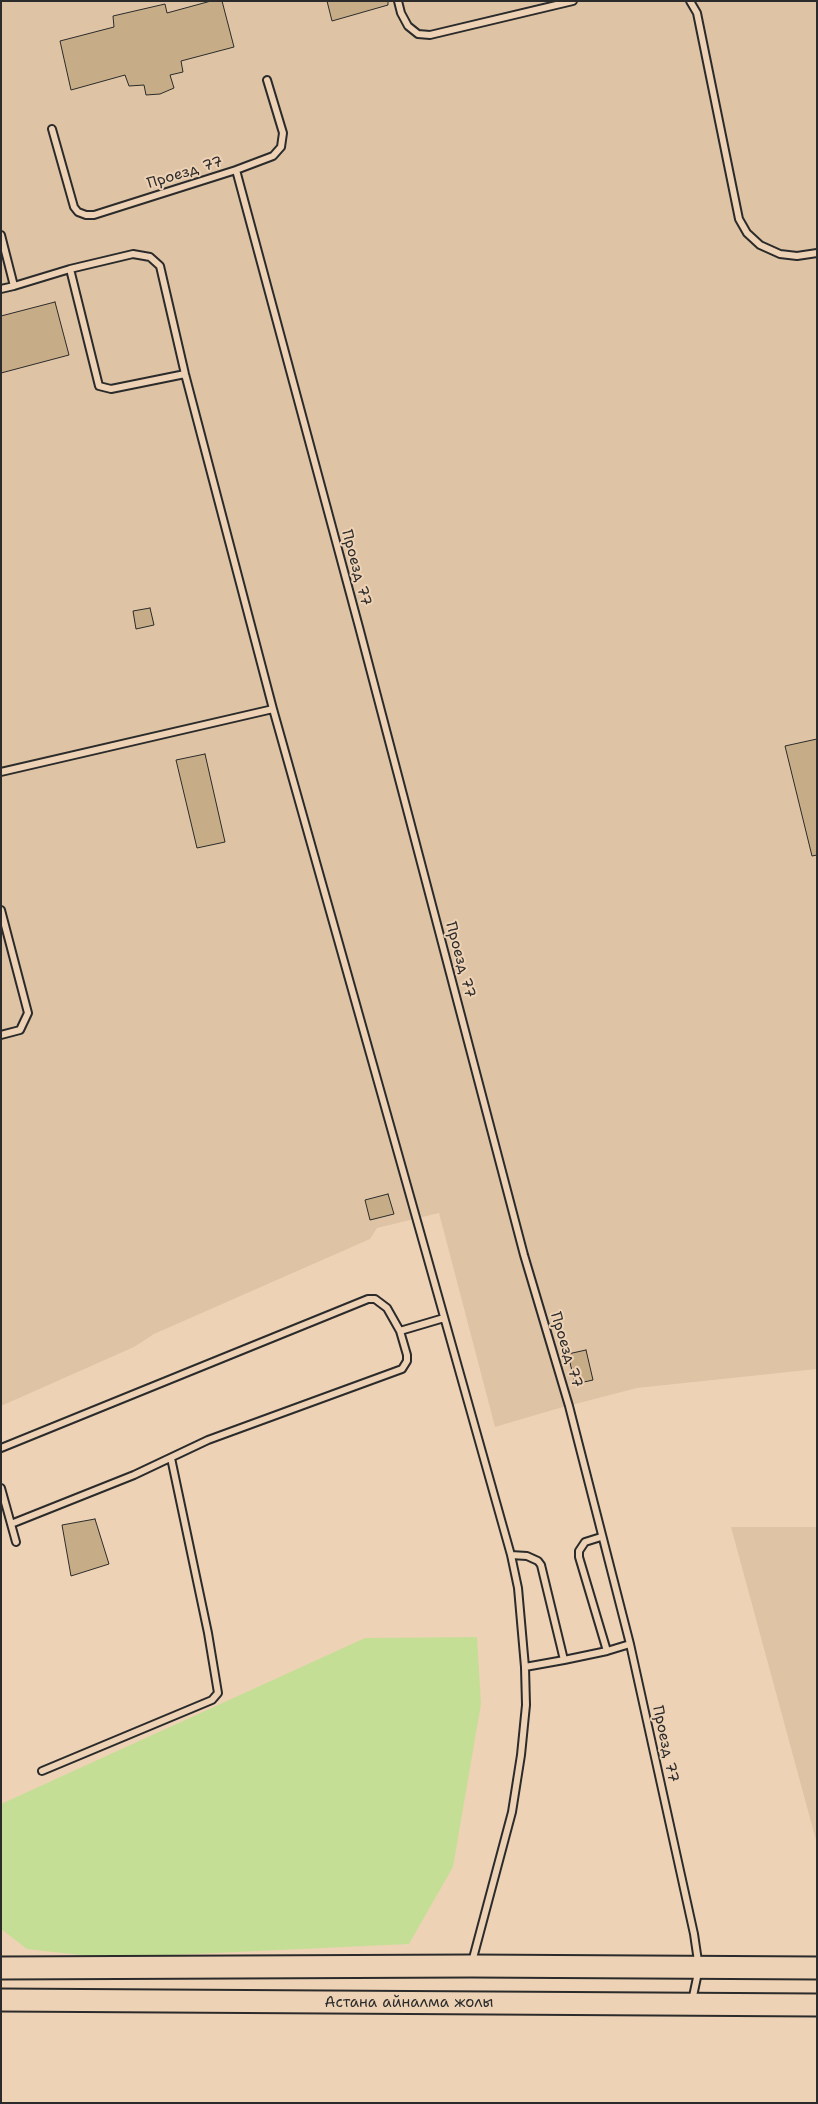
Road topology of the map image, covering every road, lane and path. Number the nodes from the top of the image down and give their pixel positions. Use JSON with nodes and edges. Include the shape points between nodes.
{"nodes":[{"id":1,"x":398,"y":1,"type":"edge"},
{"id":2,"x":573,"y":1,"type":"edge"},
{"id":3,"x":690,"y":1,"type":"edge"},
{"id":4,"x":267,"y":80,"type":"dead end"},
{"id":5,"x":52,"y":129,"type":"dead end"},
{"id":6,"x":236,"y":170,"type":"junction"},
{"id":7,"x":1,"y":235,"type":"edge"},
{"id":8,"x":817,"y":253,"type":"edge"},
{"id":9,"x":70,"y":269,"type":"junction"},
{"id":10,"x":14,"y":286,"type":"junction"},
{"id":11,"x":1,"y":289,"type":"edge"},
{"id":12,"x":185,"y":374,"type":"junction"},
{"id":13,"x":273,"y":709,"type":"junction"},
{"id":14,"x":1,"y":772,"type":"edge"},
{"id":15,"x":1,"y":910,"type":"edge"},
{"id":16,"x":1,"y":1035,"type":"edge"},
{"id":17,"x":444,"y":1318,"type":"junction"},
{"id":18,"x":400,"y":1331,"type":"junction"},
{"id":19,"x":1,"y":1448,"type":"edge"},
{"id":20,"x":171,"y":1458,"type":"junction"},
{"id":21,"x":1,"y":1488,"type":"edge"},
{"id":22,"x":12,"y":1524,"type":"junction"},
{"id":23,"x":601,"y":1537,"type":"junction"},
{"id":24,"x":16,"y":1542,"type":"dead end"},
{"id":25,"x":511,"y":1554,"type":"junction"},
{"id":26,"x":630,"y":1644,"type":"junction"},
{"id":27,"x":607,"y":1651,"type":"junction"},
{"id":28,"x":564,"y":1660,"type":"junction"},
{"id":29,"x":526,"y":1667,"type":"junction"},
{"id":30,"x":42,"y":1771,"type":"dead end"},
{"id":31,"x":471,"y":1966,"type":"junction"},
{"id":32,"x":1,"y":1968,"type":"edge"},
{"id":33,"x":699,"y":1968,"type":"junction"},
{"id":34,"x":817,"y":1968,"type":"edge"},
{"id":35,"x":1,"y":2000,"type":"edge"},
{"id":36,"x":691,"y":2005,"type":"junction"},
{"id":37,"x":817,"y":2005,"type":"edge"}],
"edges":[{"from":1,"to":2,"type":"lane","via":[[408,26],[418,34],[430,35]]},
{"from":3,"to":8,"type":"lane","via":[[697,13],[740,219],[747,233],[760,245],[780,254]]},
{"from":4,"to":6,"type":"lane","via":[[283,133],[281,147],[273,156]]},
{"from":5,"to":6,"type":"lane","name":"Проезд 77","via":[[74,207],[86,215]]},
{"from":6,"to":23,"type":"lane","name":"Проезд 77","via":[[524,1255],[569,1406]]},
{"from":7,"to":10,"type":"lane"},
{"from":9,"to":10,"type":"lane"},
{"from":9,"to":12,"type":"lane","via":[[132,254],[150,257],[160,266]]},
{"from":9,"to":12,"type":"lane","via":[[99,386],[112,389]]},
{"from":10,"to":11,"type":"lane"},
{"from":12,"to":13,"type":"lane"},
{"from":13,"to":14,"type":"lane"},
{"from":13,"to":17,"type":"lane"},
{"from":15,"to":16,"type":"lane","via":[[28,1014],[20,1030]]},
{"from":17,"to":18,"type":"lane"},
{"from":17,"to":25,"type":"lane"},
{"from":18,"to":19,"type":"lane","via":[[387,1308],[375,1299],[368,1299]]},
{"from":18,"to":20,"type":"lane","via":[[407,1355],[402,1369],[208,1440]]},
{"from":20,"to":22,"type":"lane"},
{"from":20,"to":30,"type":"lane","via":[[218,1693],[212,1700]]},
{"from":21,"to":22,"type":"lane"},
{"from":22,"to":24,"type":"lane"},
{"from":23,"to":26,"type":"lane","name":"Проезд 77"},
{"from":23,"to":27,"type":"lane","via":[[585,1542],[578,1551]]},
{"from":25,"to":28,"type":"lane","via":[[533,1559],[541,1565]]},
{"from":25,"to":29,"type":"lane"},
{"from":26,"to":27,"type":"lane"},
{"from":26,"to":33,"type":"lane","name":"Проезд 77"},
{"from":27,"to":28,"type":"lane"},
{"from":28,"to":29,"type":"lane"},
{"from":29,"to":31,"type":"lane","via":[[522,1755],[512,1812]]},
{"from":31,"to":32,"type":"highway"},
{"from":31,"to":33,"type":"highway"},
{"from":33,"to":34,"type":"highway"},
{"from":33,"to":36,"type":"lane","name":"Проезд 77"},
{"from":35,"to":36,"type":"highway","name":"Астана айналма жолы"},
{"from":36,"to":37,"type":"highway","name":"Астана айналма жолы"}]}
